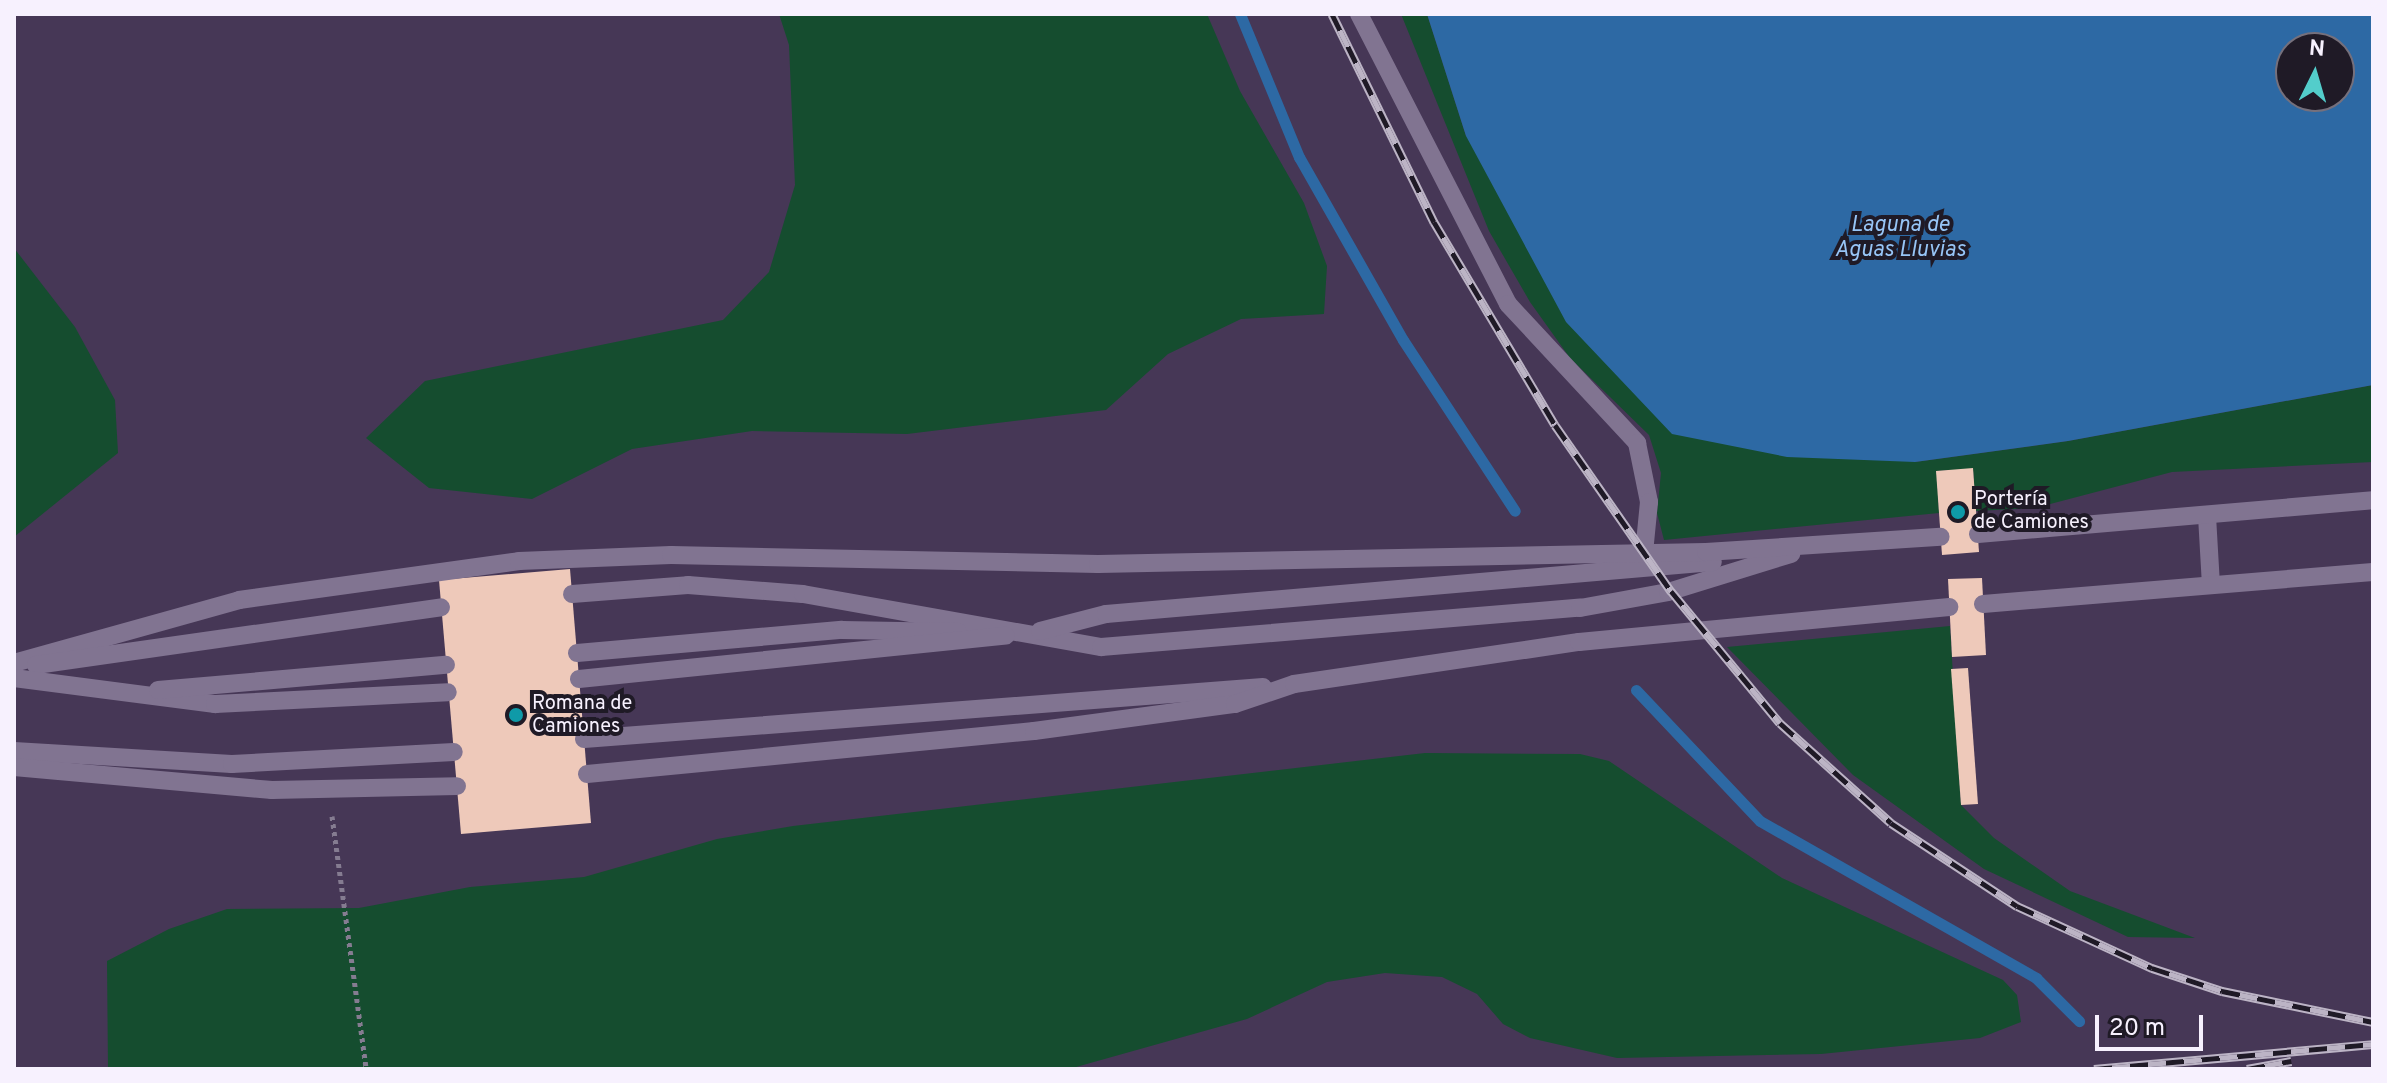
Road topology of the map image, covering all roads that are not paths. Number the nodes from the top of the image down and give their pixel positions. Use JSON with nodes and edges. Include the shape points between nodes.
{"nodes":[{"id":1,"x":1359,"y":14,"type":"edge"},
{"id":2,"x":2373,"y":500,"type":"edge"},
{"id":3,"x":2207,"y":516,"type":"junction"},
{"id":4,"x":1978,"y":534,"type":"dead end"},
{"id":5,"x":1941,"y":537,"type":"dead end"},
{"id":6,"x":1815,"y":547,"type":"junction"},
{"id":7,"x":1644,"y":553,"type":"junction"},
{"id":8,"x":2373,"y":572,"type":"edge"},
{"id":9,"x":2211,"y":585,"type":"junction"},
{"id":10,"x":572,"y":594,"type":"dead end"},
{"id":11,"x":1983,"y":604,"type":"dead end"},
{"id":12,"x":441,"y":607,"type":"dead end"},
{"id":13,"x":1949,"y":607,"type":"dead end"},
{"id":14,"x":1032,"y":633,"type":"junction"},
{"id":15,"x":577,"y":653,"type":"dead end"},
{"id":16,"x":446,"y":665,"type":"dead end"},
{"id":17,"x":14,"y":666,"type":"edge"},
{"id":18,"x":14,"y":678,"type":"edge"},
{"id":19,"x":579,"y":679,"type":"dead end"},
{"id":20,"x":1294,"y":684,"type":"junction"},
{"id":21,"x":448,"y":692,"type":"dead end"},
{"id":22,"x":128,"y":693,"type":"junction"},
{"id":23,"x":584,"y":739,"type":"dead end"},
{"id":24,"x":14,"y":751,"type":"edge"},
{"id":25,"x":454,"y":752,"type":"dead end"},
{"id":26,"x":14,"y":767,"type":"edge"},
{"id":27,"x":587,"y":774,"type":"dead end"},
{"id":28,"x":457,"y":786,"type":"dead end"}],
"edges":[{"from":1,"to":7,"type":"lane","via":[[1508,304],[1637,443],[1649,502]]},
{"from":2,"to":3,"type":"lane"},
{"from":3,"to":4,"type":"lane"},
{"from":3,"to":9,"type":"lane"},
{"from":5,"to":6,"type":"lane"},
{"from":6,"to":7,"type":"lane"},
{"from":6,"to":14,"type":"lane","via":[[1665,568],[1106,614]]},
{"from":6,"to":14,"type":"lane","via":[[1668,592],[1580,608],[1101,647]]},
{"from":7,"to":17,"type":"lane","via":[[1098,564],[671,555],[519,561],[239,600]]},
{"from":8,"to":9,"type":"lane"},
{"from":9,"to":11,"type":"lane"},
{"from":10,"to":14,"type":"lane","via":[[746,588]]},
{"from":12,"to":17,"type":"lane"},
{"from":13,"to":20,"type":"lane","via":[[1594,640]]},
{"from":14,"to":15,"type":"lane","via":[[842,630]]},
{"from":14,"to":19,"type":"lane"},
{"from":16,"to":22,"type":"lane"},
{"from":18,"to":22,"type":"lane"},
{"from":20,"to":23,"type":"lane"},
{"from":20,"to":27,"type":"lane","via":[[1235,704],[1049,730]]},
{"from":21,"to":22,"type":"lane","via":[[266,706]]},
{"from":24,"to":25,"type":"lane","via":[[232,764]]},
{"from":26,"to":28,"type":"lane","via":[[193,786],[329,791]]}]}
